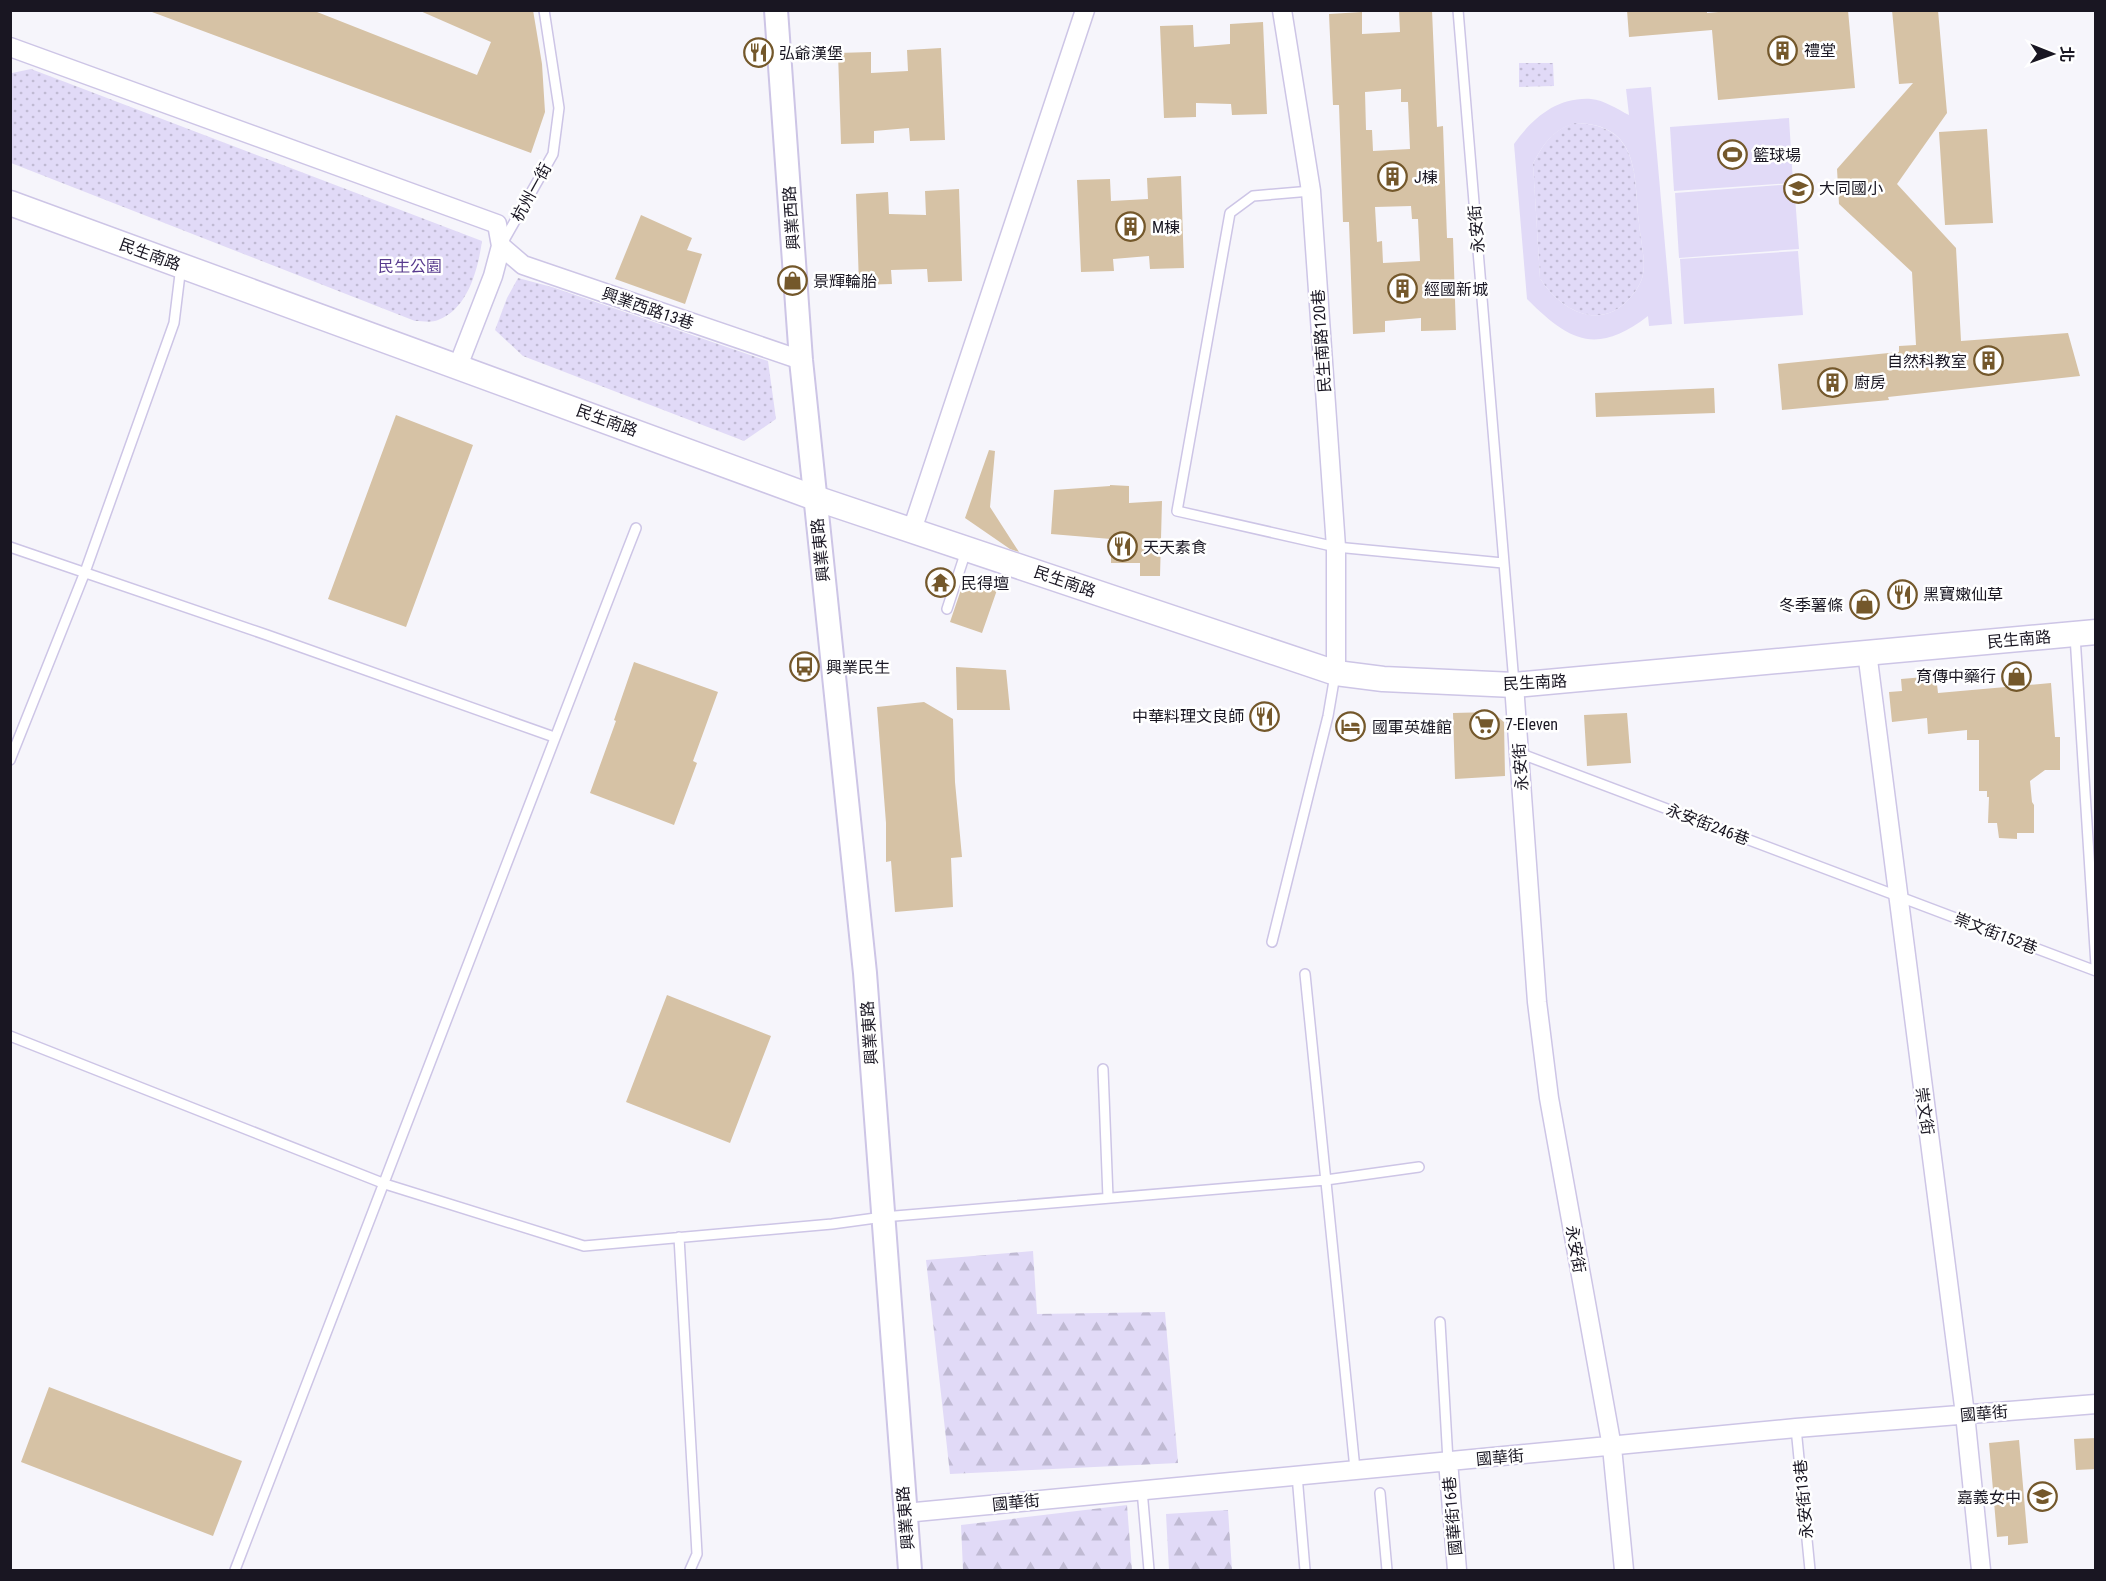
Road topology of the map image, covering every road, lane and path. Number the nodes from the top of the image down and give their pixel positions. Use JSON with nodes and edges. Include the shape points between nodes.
{"nodes":[{"id":1,"x":776,"y":10,"type":"edge"},
{"id":2,"x":1085,"y":10,"type":"edge"},
{"id":3,"x":1282,"y":10,"type":"edge"},
{"id":4,"x":1458,"y":10,"type":"edge"},
{"id":5,"x":542,"y":11,"type":"edge"},
{"id":6,"x":10,"y":47,"type":"edge"},
{"id":7,"x":1311,"y":191,"type":"junction"},
{"id":8,"x":10,"y":203,"type":"edge"},
{"id":9,"x":501,"y":246,"type":"junction"},
{"id":10,"x":181,"y":266,"type":"junction"},
{"id":11,"x":801,"y":360,"type":"junction"},
{"id":12,"x":458,"y":366,"type":"junction"},
{"id":13,"x":815,"y":498,"type":"junction"},
{"id":14,"x":636,"y":528,"type":"dead end"},
{"id":15,"x":912,"y":530,"type":"junction"},
{"id":16,"x":10,"y":547,"type":"edge"},
{"id":17,"x":967,"y":548,"type":"junction"},
{"id":18,"x":1336,"y":548,"type":"junction"},
{"id":19,"x":1503,"y":563,"type":"junction"},
{"id":20,"x":85,"y":572,"type":"junction"},
{"id":21,"x":947,"y":609,"type":"dead end"},
{"id":22,"x":2085,"y":633,"type":"edge"},
{"id":23,"x":1867,"y":652,"type":"junction"},
{"id":24,"x":1336,"y":673,"type":"junction"},
{"id":25,"x":1514,"y":686,"type":"junction"},
{"id":26,"x":554,"y":737,"type":"junction"},
{"id":27,"x":1519,"y":753,"type":"junction"},
{"id":28,"x":10,"y":760,"type":"edge"},
{"id":29,"x":1897,"y":895,"type":"junction"},
{"id":30,"x":1272,"y":942,"type":"dead end"},
{"id":31,"x":2096,"y":965,"type":"edge"},
{"id":32,"x":2096,"y":971,"type":"edge"},
{"id":33,"x":1305,"y":974,"type":"dead end"},
{"id":34,"x":10,"y":1036,"type":"edge"},
{"id":35,"x":1103,"y":1069,"type":"dead end"},
{"id":36,"x":1419,"y":1167,"type":"dead end"},
{"id":37,"x":1326,"y":1180,"type":"junction"},
{"id":38,"x":385,"y":1184,"type":"junction"},
{"id":39,"x":1108,"y":1198,"type":"junction"},
{"id":40,"x":883,"y":1217,"type":"junction"},
{"id":41,"x":679,"y":1237,"type":"junction"},
{"id":42,"x":1440,"y":1322,"type":"dead end"},
{"id":43,"x":2096,"y":1404,"type":"edge"},
{"id":44,"x":1965,"y":1414,"type":"junction"},
{"id":45,"x":1796,"y":1428,"type":"junction"},
{"id":46,"x":1612,"y":1447,"type":"junction"},
{"id":47,"x":1448,"y":1461,"type":"junction"},
{"id":48,"x":1355,"y":1470,"type":"junction"},
{"id":49,"x":1297,"y":1475,"type":"junction"},
{"id":50,"x":1142,"y":1490,"type":"junction"},
{"id":51,"x":1380,"y":1493,"type":"dead end"},
{"id":52,"x":905,"y":1514,"type":"junction"},
{"id":53,"x":235,"y":1570,"type":"edge"},
{"id":54,"x":690,"y":1570,"type":"edge"},
{"id":55,"x":910,"y":1570,"type":"edge"},
{"id":56,"x":1149,"y":1570,"type":"edge"},
{"id":57,"x":1305,"y":1570,"type":"edge"},
{"id":58,"x":1387,"y":1570,"type":"edge"},
{"id":59,"x":1457,"y":1570,"type":"edge"},
{"id":60,"x":1624,"y":1570,"type":"edge"},
{"id":61,"x":1810,"y":1570,"type":"edge"},
{"id":62,"x":1981,"y":1570,"type":"edge"}],
"edges":[{"from":1,"to":11,"type":"street","name":"興業西路"},
{"from":2,"to":15,"type":"street"},
{"from":3,"to":7,"type":"street","name":"民生南路120巷"},
{"from":4,"to":19,"type":"lane","name":"永安街"},
{"from":5,"to":9,"type":"lane","name":"杭州一街","via":[[559,108],[553,154]]},
{"from":6,"to":9,"type":"street","via":[[496,224]]},
{"from":7,"to":18,"type":"street","name":"民生南路120巷"},
{"from":7,"to":18,"type":"lane","via":[[1253,196],[1230,213],[1177,511]]},
{"from":8,"to":10,"type":"main road","name":"民生南路"},
{"from":9,"to":11,"type":"street","name":"興業西路13巷","via":[[523,265]]},
{"from":9,"to":12,"type":"street","name":"杭州一街"},
{"from":10,"to":12,"type":"main road","name":"民生南路"},
{"from":10,"to":20,"type":"lane","via":[[174,323]]},
{"from":11,"to":13,"type":"street","name":"興業西路"},
{"from":12,"to":13,"type":"main road","name":"民生南路"},
{"from":13,"to":15,"type":"main road","name":"民生南路"},
{"from":13,"to":40,"type":"street","name":"興業東路","via":[[865,973]]},
{"from":14,"to":26,"type":"lane"},
{"from":15,"to":17,"type":"main road","name":"民生南路"},
{"from":16,"to":20,"type":"lane"},
{"from":17,"to":21,"type":"lane"},
{"from":17,"to":24,"type":"main road","name":"民生南路"},
{"from":18,"to":19,"type":"lane"},
{"from":18,"to":24,"type":"street","name":"民生南路120巷"},
{"from":19,"to":25,"type":"lane","name":"永安街"},
{"from":20,"to":26,"type":"lane"},
{"from":20,"to":28,"type":"lane"},
{"from":22,"to":23,"type":"main road","name":"民生南路"},
{"from":22,"to":31,"type":"lane"},
{"from":23,"to":25,"type":"main road","name":"民生南路"},
{"from":23,"to":29,"type":"street","name":"崇文街"},
{"from":24,"to":25,"type":"main road","name":"民生南路"},
{"from":24,"to":30,"type":"lane"},
{"from":25,"to":27,"type":"street","name":"永安街"},
{"from":26,"to":38,"type":"lane"},
{"from":27,"to":29,"type":"lane","name":"永安街246巷"},
{"from":27,"to":46,"type":"street","name":"永安街","via":[[1548,1098]]},
{"from":29,"to":32,"type":"lane","name":"崇文街152巷"},
{"from":29,"to":44,"type":"street","name":"崇文街"},
{"from":33,"to":37,"type":"lane"},
{"from":34,"to":38,"type":"lane"},
{"from":35,"to":39,"type":"lane"},
{"from":36,"to":37,"type":"lane"},
{"from":37,"to":39,"type":"lane"},
{"from":37,"to":48,"type":"lane"},
{"from":38,"to":41,"type":"lane","via":[[584,1246]]},
{"from":38,"to":53,"type":"lane"},
{"from":39,"to":40,"type":"lane"},
{"from":40,"to":41,"type":"lane"},
{"from":40,"to":52,"type":"street","name":"興業東路"},
{"from":41,"to":54,"type":"lane","via":[[697,1554]]},
{"from":42,"to":47,"type":"lane"},
{"from":43,"to":44,"type":"street","name":"國華街"},
{"from":44,"to":45,"type":"street","name":"國華街"},
{"from":44,"to":62,"type":"street","name":"崇文街"},
{"from":45,"to":46,"type":"street","name":"國華街"},
{"from":45,"to":61,"type":"lane","name":"永安街13巷"},
{"from":46,"to":47,"type":"street","name":"國華街"},
{"from":46,"to":60,"type":"street","name":"永安街"},
{"from":47,"to":48,"type":"street","name":"國華街"},
{"from":47,"to":59,"type":"street","name":"國華街16巷"},
{"from":48,"to":49,"type":"street","name":"國華街"},
{"from":49,"to":50,"type":"street","name":"國華街"},
{"from":49,"to":57,"type":"lane"},
{"from":50,"to":52,"type":"street","name":"國華街"},
{"from":50,"to":56,"type":"lane"},
{"from":51,"to":58,"type":"lane"},
{"from":52,"to":55,"type":"street","name":"興業東路"}]}
